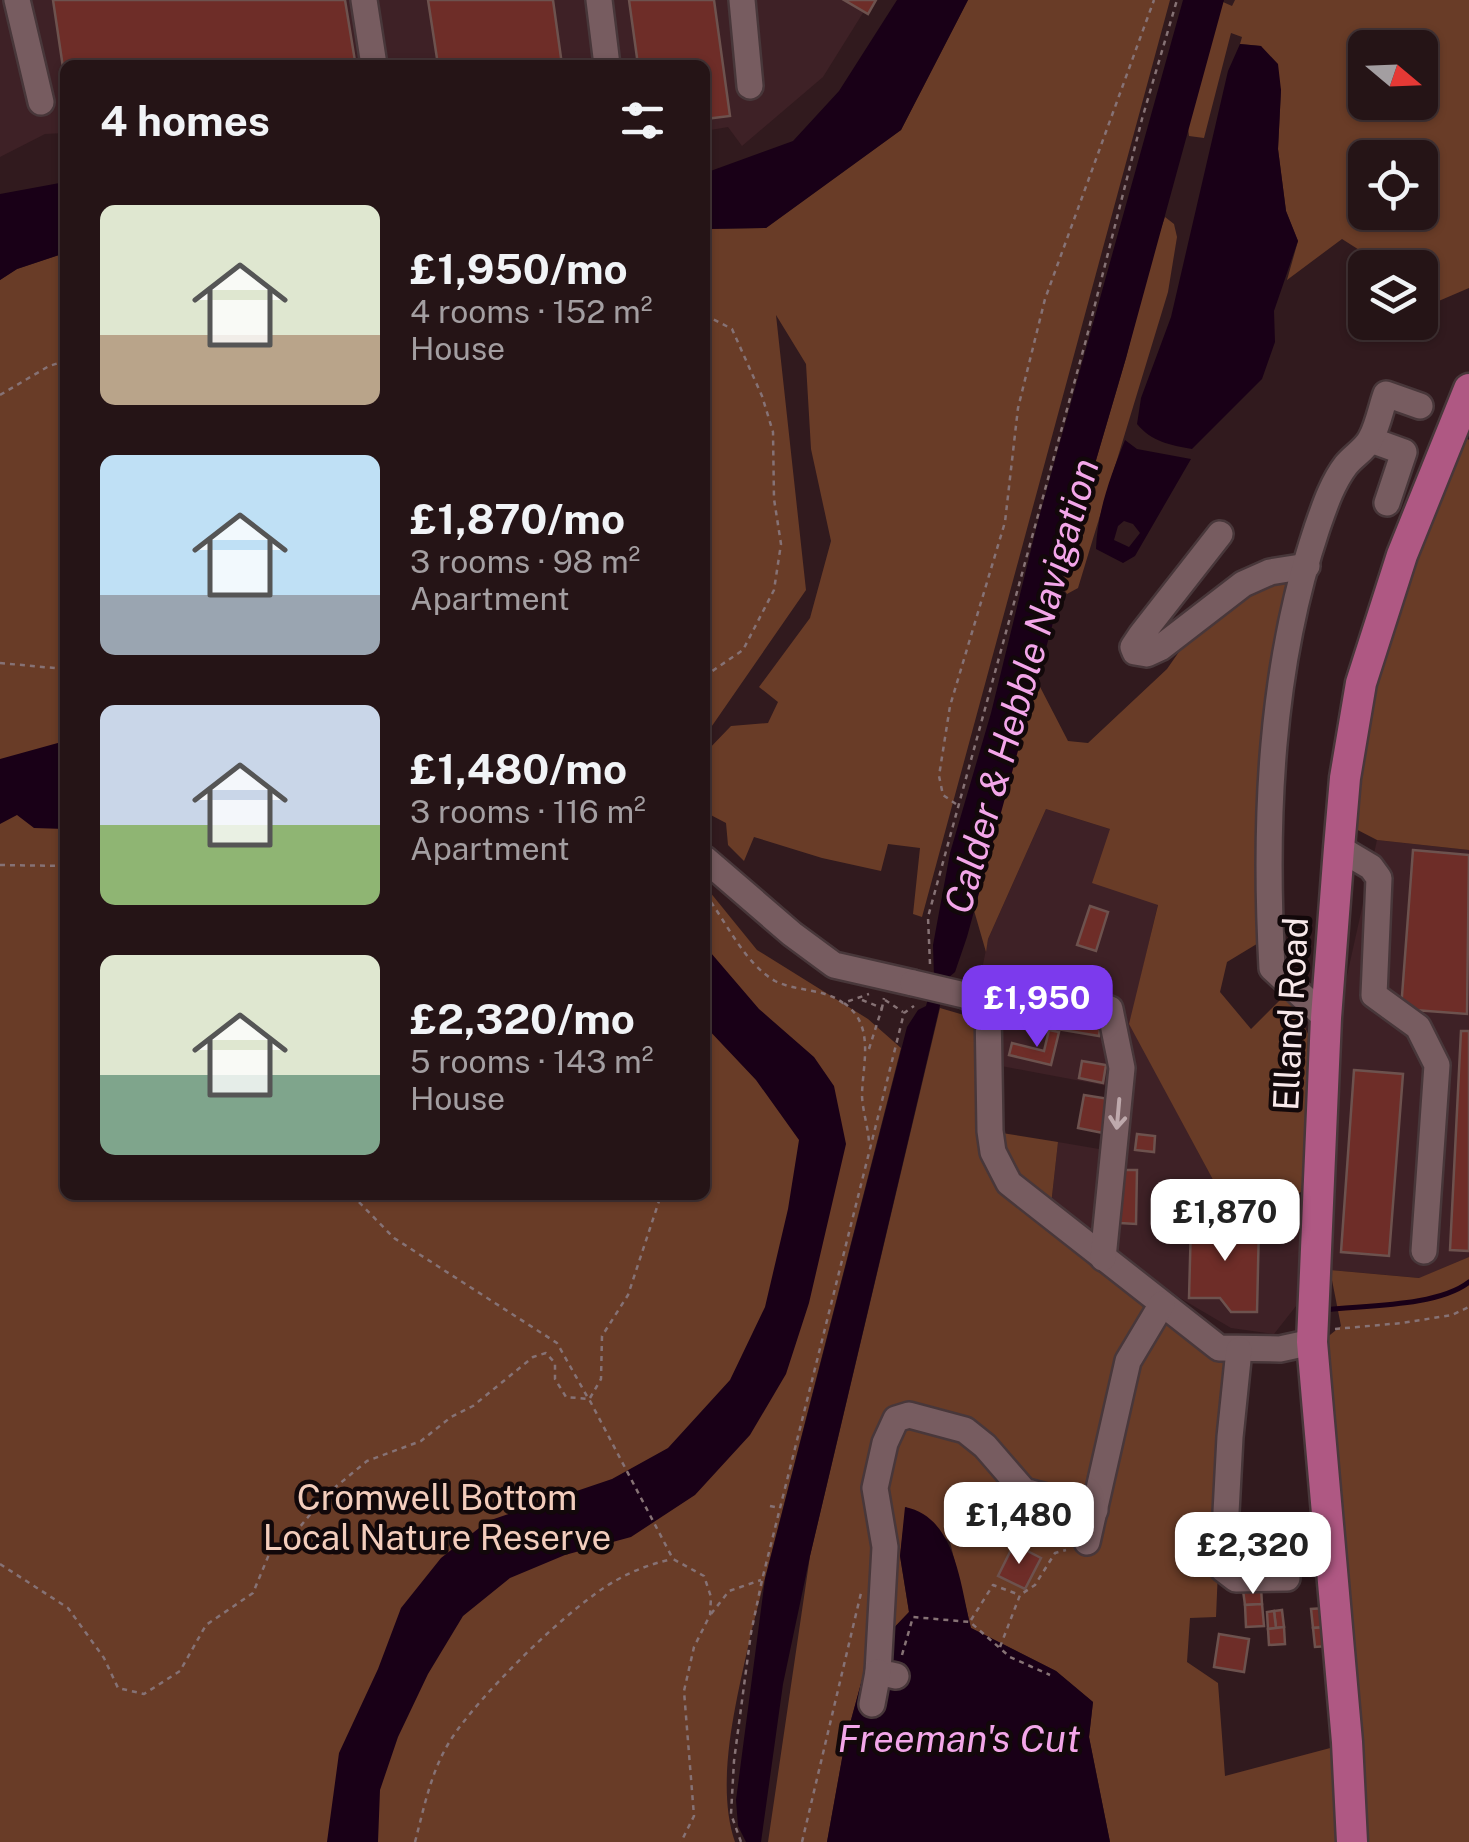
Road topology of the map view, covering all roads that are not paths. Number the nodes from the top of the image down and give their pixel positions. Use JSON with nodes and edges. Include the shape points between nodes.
{"nodes":[{"id":1,"x":16,"y":0,"type":"edge"},
{"id":2,"x":364,"y":0,"type":"edge"},
{"id":3,"x":600,"y":0,"type":"edge"},
{"id":4,"x":742,"y":0,"type":"edge"},
{"id":5,"x":373,"y":60,"type":"edge"},
{"id":6,"x":606,"y":60,"type":"edge"},
{"id":7,"x":750,"y":86,"type":"dead end"},
{"id":8,"x":41,"y":102,"type":"dead end"},
{"id":9,"x":1469,"y":389,"type":"edge"},
{"id":10,"x":1420,"y":406,"type":"dead end"},
{"id":11,"x":1371,"y":440,"type":"junction"},
{"id":12,"x":1460,"y":440,"type":"edge"},
{"id":13,"x":1387,"y":504,"type":"dead end"},
{"id":14,"x":1220,"y":534,"type":"dead end"},
{"id":15,"x":1307,"y":566,"type":"junction"},
{"id":16,"x":1339,"y":848,"type":"junction"},
{"id":17,"x":710,"y":863,"type":"edge"},
{"id":18,"x":988,"y":1007,"type":"junction"},
{"id":19,"x":1326,"y":1018,"type":"junction"},
{"id":20,"x":1424,"y":1251,"type":"dead end"},
{"id":21,"x":1103,"y":1258,"type":"junction"},
{"id":22,"x":1162,"y":1304,"type":"junction"},
{"id":23,"x":1312,"y":1342,"type":"junction"},
{"id":24,"x":1239,"y":1350,"type":"junction"},
{"id":25,"x":1094,"y":1510,"type":"junction"},
{"id":26,"x":1087,"y":1542,"type":"road end"},
{"id":27,"x":1287,"y":1579,"type":"dead end"},
{"id":28,"x":872,"y":1704,"type":"dead end"},
{"id":29,"x":1352,"y":1842,"type":"edge"}],
"edges":[{"from":1,"to":8,"type":"street"},
{"from":2,"to":5,"type":"street"},
{"from":3,"to":6,"type":"street"},
{"from":4,"to":7,"type":"street"},
{"from":9,"to":12,"type":"main road","name":"Elland Road"},
{"from":10,"to":11,"type":"street","via":[[1386,394]]},
{"from":11,"to":13,"type":"street","via":[[1404,452]]},
{"from":11,"to":15,"type":"street","via":[[1345,466],[1331,493]]},
{"from":12,"to":16,"type":"main road","name":"Elland Road","via":[[1402,555],[1361,683]]},
{"from":14,"to":15,"type":"street","via":[[1134,652],[1160,648],[1242,584]]},
{"from":15,"to":19,"type":"street","via":[[1275,725],[1271,946],[1278,976]]},
{"from":16,"to":19,"type":"main road","name":"Elland Road"},
{"from":16,"to":20,"type":"street","via":[[1379,878],[1374,995],[1418,1027],[1436,1065]]},
{"from":17,"to":18,"type":"street","bridge":true,"via":[[834,964],[978,998]]},
{"from":18,"to":21,"type":"street","via":[[993,1152],[1009,1182]]},
{"from":18,"to":21,"type":"street","one_way":true,"via":[[1005,990],[1110,1009],[1122,1068]]},
{"from":19,"to":23,"type":"main road","name":"Elland Road"},
{"from":21,"to":22,"type":"street"},
{"from":22,"to":24,"type":"street","via":[[1218,1348]]},
{"from":22,"to":25,"type":"street","via":[[1128,1362]]},
{"from":23,"to":24,"type":"street"},
{"from":23,"to":29,"type":"main road","name":"Elland Road"},
{"from":24,"to":27,"type":"street","via":[[1223,1569],[1236,1579]]},
{"from":25,"to":26,"type":"street"},
{"from":25,"to":28,"type":"street","via":[[1024,1491],[965,1430],[909,1415],[896,1419],[876,1488],[885,1547],[887,1674]]}]}
